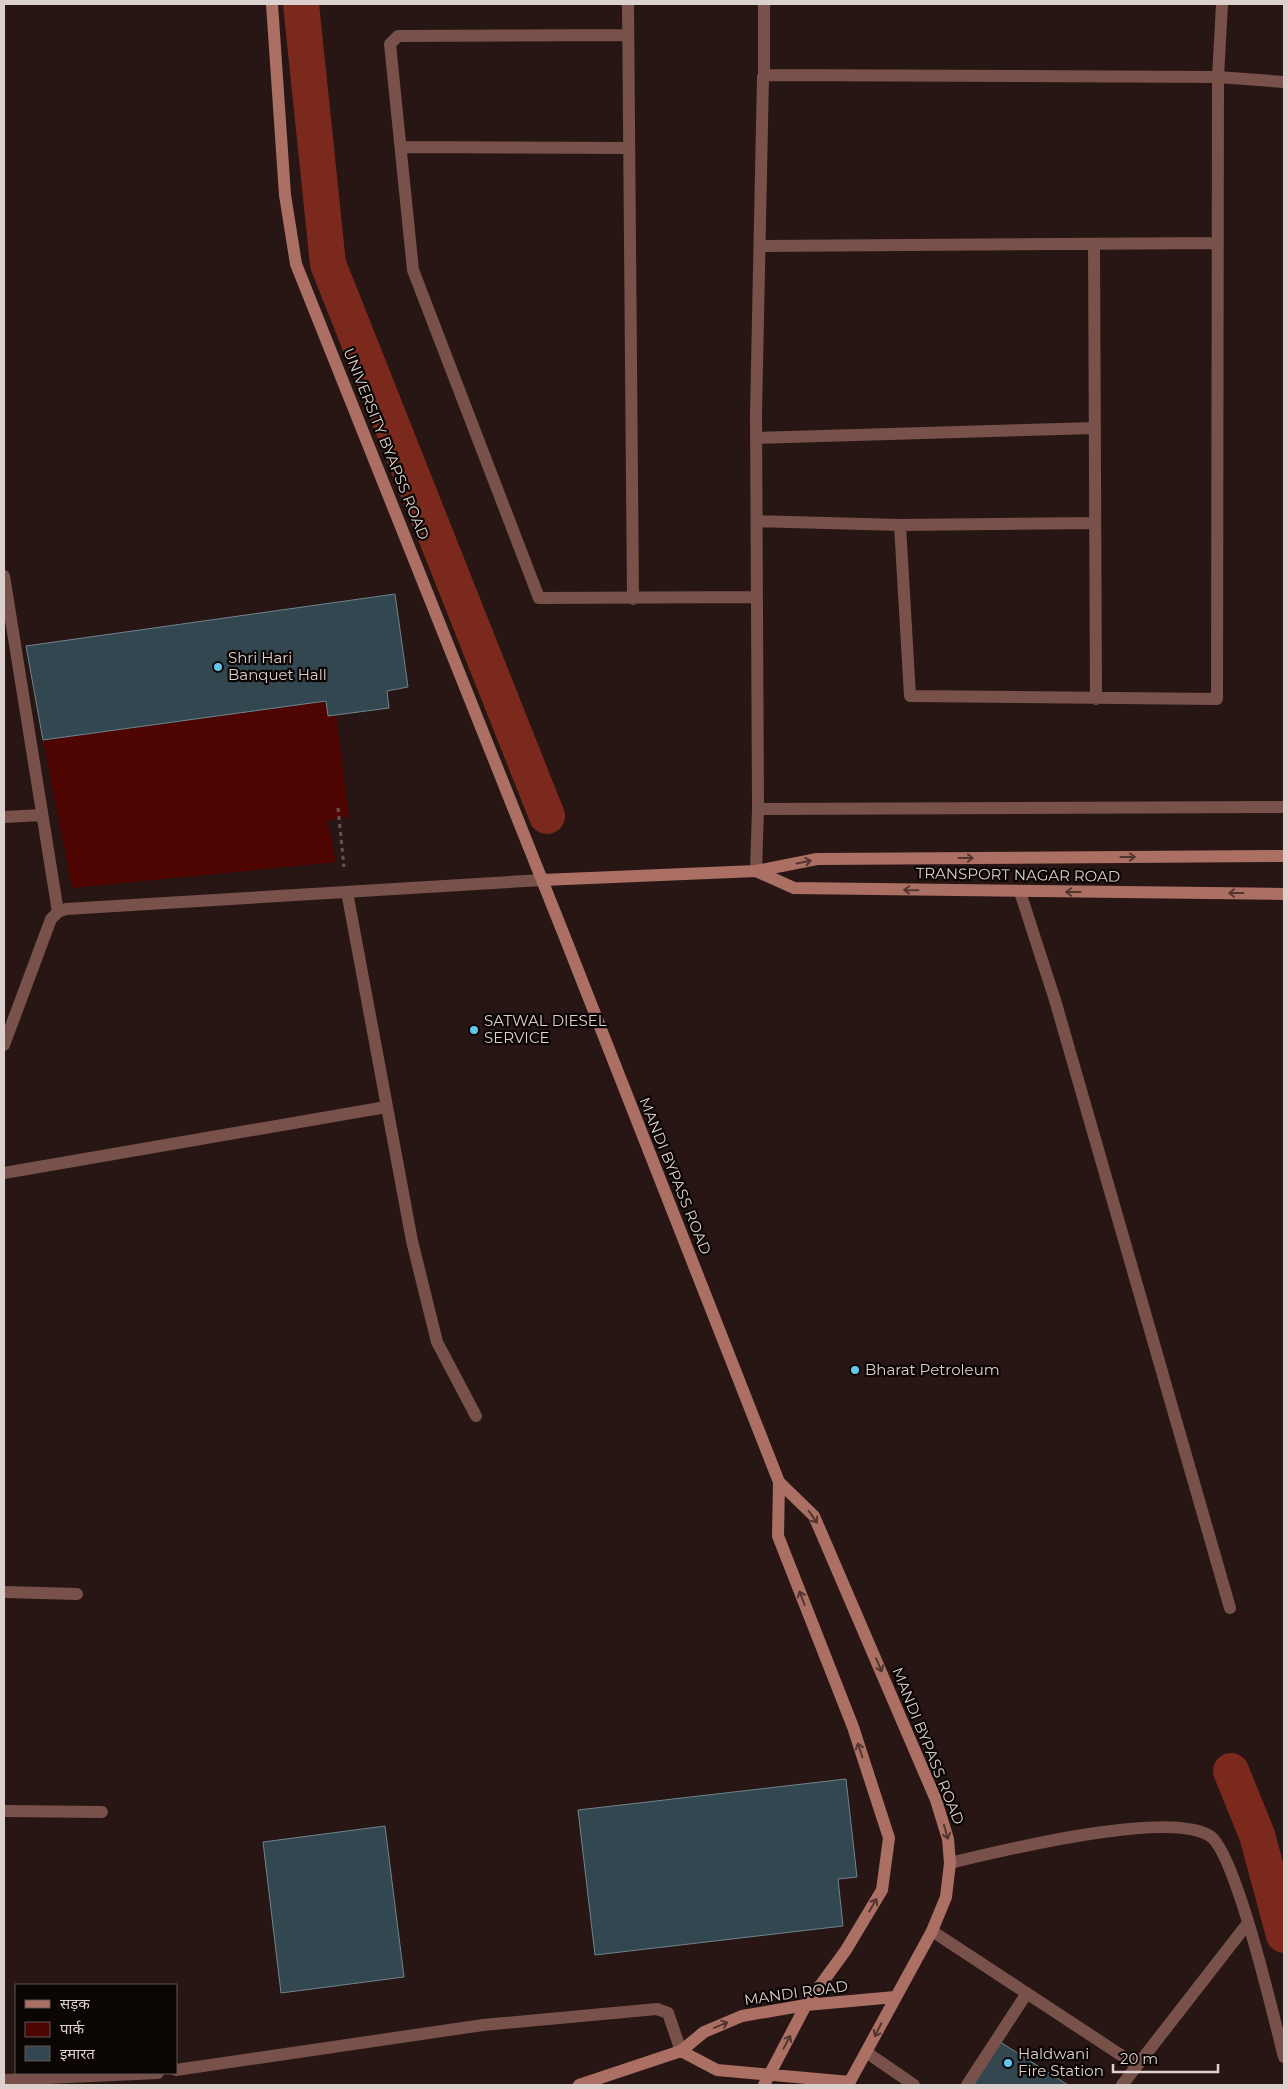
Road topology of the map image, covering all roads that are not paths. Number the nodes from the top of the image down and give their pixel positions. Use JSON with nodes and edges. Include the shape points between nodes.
{"nodes":[{"id":1,"x":272,"y":4,"type":"edge"},
{"id":2,"x":628,"y":4,"type":"edge"},
{"id":3,"x":764,"y":4,"type":"edge"},
{"id":4,"x":1222,"y":4,"type":"edge"},
{"id":5,"x":628,"y":36,"type":"junction"},
{"id":6,"x":764,"y":75,"type":"junction"},
{"id":7,"x":1218,"y":77,"type":"junction"},
{"id":8,"x":1284,"y":82,"type":"edge"},
{"id":9,"x":400,"y":147,"type":"junction"},
{"id":10,"x":629,"y":148,"type":"junction"},
{"id":11,"x":1218,"y":243,"type":"junction"},
{"id":12,"x":1094,"y":244,"type":"junction"},
{"id":13,"x":760,"y":246,"type":"junction"},
{"id":14,"x":1095,"y":428,"type":"junction"},
{"id":15,"x":756,"y":438,"type":"junction"},
{"id":16,"x":757,"y":521,"type":"junction"},
{"id":17,"x":1095,"y":523,"type":"junction"},
{"id":18,"x":900,"y":525,"type":"junction"},
{"id":19,"x":4,"y":580,"type":"edge"},
{"id":20,"x":757,"y":597,"type":"junction"},
{"id":21,"x":633,"y":599,"type":"junction"},
{"id":22,"x":1096,"y":699,"type":"junction"},
{"id":23,"x":1284,"y":807,"type":"edge"},
{"id":24,"x":758,"y":809,"type":"junction"},
{"id":25,"x":42,"y":815,"type":"junction"},
{"id":26,"x":4,"y":817,"type":"edge"},
{"id":27,"x":1284,"y":856,"type":"edge"},
{"id":28,"x":756,"y":872,"type":"junction"},
{"id":29,"x":542,"y":880,"type":"junction"},
{"id":30,"x":347,"y":892,"type":"junction"},
{"id":31,"x":1020,"y":892,"type":"junction"},
{"id":32,"x":1284,"y":894,"type":"edge"},
{"id":33,"x":58,"y":912,"type":"junction"},
{"id":34,"x":4,"y":1045,"type":"edge"},
{"id":35,"x":386,"y":1107,"type":"junction"},
{"id":36,"x":4,"y":1173,"type":"edge"},
{"id":37,"x":476,"y":1416,"type":"dead end"},
{"id":38,"x":779,"y":1482,"type":"junction"},
{"id":39,"x":4,"y":1592,"type":"edge"},
{"id":40,"x":77,"y":1594,"type":"dead end"},
{"id":41,"x":1230,"y":1608,"type":"dead end"},
{"id":42,"x":4,"y":1811,"type":"edge"},
{"id":43,"x":102,"y":1812,"type":"dead end"},
{"id":44,"x":950,"y":1863,"type":"junction"},
{"id":45,"x":1248,"y":1922,"type":"junction"},
{"id":46,"x":932,"y":1931,"type":"junction"},
{"id":47,"x":1027,"y":1993,"type":"junction"},
{"id":48,"x":895,"y":1997,"type":"junction"},
{"id":49,"x":806,"y":2005,"type":"junction"},
{"id":50,"x":681,"y":2052,"type":"junction"},
{"id":51,"x":866,"y":2052,"type":"junction"},
{"id":52,"x":1284,"y":2057,"type":"edge"},
{"id":53,"x":1136,"y":2065,"type":"junction"},
{"id":54,"x":178,"y":2070,"type":"edge"},
{"id":55,"x":136,"y":2074,"type":"edge"},
{"id":56,"x":4,"y":2080,"type":"edge"},
{"id":57,"x":766,"y":2080,"type":"edge"},
{"id":58,"x":849,"y":2084,"type":"edge"},
{"id":59,"x":579,"y":2085,"type":"edge"},
{"id":60,"x":914,"y":2085,"type":"edge"},
{"id":61,"x":967,"y":2085,"type":"edge"},
{"id":62,"x":1122,"y":2085,"type":"edge"}],
"edges":[{"from":1,"to":29,"type":"main road","name":"UNIVERSITY BYAPSS ROAD","via":[[284,195],[296,264]]},
{"from":2,"to":5,"type":"street"},
{"from":3,"to":6,"type":"street"},
{"from":4,"to":7,"type":"street"},
{"from":5,"to":9,"type":"street","via":[[398,36],[390,44]]},
{"from":5,"to":10,"type":"street"},
{"from":6,"to":7,"type":"street"},
{"from":6,"to":13,"type":"street"},
{"from":7,"to":8,"type":"street"},
{"from":7,"to":11,"type":"street"},
{"from":9,"to":10,"type":"street"},
{"from":9,"to":21,"type":"street","via":[[413,270],[535,594],[544,600]]},
{"from":10,"to":21,"type":"street"},
{"from":11,"to":12,"type":"street"},
{"from":11,"to":22,"type":"street","via":[[1217,699]]},
{"from":12,"to":13,"type":"street"},
{"from":12,"to":14,"type":"street"},
{"from":13,"to":15,"type":"street"},
{"from":14,"to":15,"type":"street"},
{"from":14,"to":17,"type":"street"},
{"from":15,"to":16,"type":"street"},
{"from":16,"to":18,"type":"street"},
{"from":16,"to":20,"type":"street"},
{"from":17,"to":18,"type":"street"},
{"from":17,"to":22,"type":"street"},
{"from":18,"to":22,"type":"street","via":[[910,696]]},
{"from":19,"to":25,"type":"street"},
{"from":20,"to":21,"type":"street"},
{"from":20,"to":24,"type":"street"},
{"from":23,"to":24,"type":"street"},
{"from":24,"to":28,"type":"street"},
{"from":25,"to":26,"type":"street"},
{"from":25,"to":33,"type":"street"},
{"from":28,"to":27,"type":"main road","name":"TRANSPORT NAGAR ROAD","one_way":true,"via":[[817,859]]},
{"from":28,"to":29,"type":"main road","name":"TRANSPORT NAGAR ROAD"},
{"from":31,"to":28,"type":"main road","name":"TRANSPORT NAGAR ROAD","one_way":true,"via":[[794,888]]},
{"from":29,"to":30,"type":"street"},
{"from":29,"to":38,"type":"main road","name":"MANDI BYPASS ROAD"},
{"from":30,"to":33,"type":"street"},
{"from":30,"to":35,"type":"street"},
{"from":32,"to":31,"type":"main road","name":"TRANSPORT NAGAR ROAD","one_way":true},
{"from":31,"to":41,"type":"street","via":[[1055,1000]]},
{"from":33,"to":34,"type":"street","via":[[51,920]]},
{"from":35,"to":36,"type":"street"},
{"from":35,"to":37,"type":"street","via":[[412,1241],[437,1342]]},
{"from":38,"to":44,"type":"main road","name":"MANDI BYPASS ROAD","one_way":true,"via":[[814,1516],[936,1800],[948,1839]]},
{"from":49,"to":38,"type":"main road","name":"MANDI BYPASS ROAD","one_way":true,"via":[[846,1950],[882,1890],[889,1838],[853,1728],[778,1536]]},
{"from":39,"to":40,"type":"street"},
{"from":42,"to":43,"type":"street"},
{"from":44,"to":45,"type":"street","via":[[1037,1841],[1168,1826],[1190,1828],[1211,1836],[1224,1856]]},
{"from":44,"to":46,"type":"main road","name":"MANDI BYPASS ROAD","via":[[946,1897]]},
{"from":45,"to":52,"type":"street"},
{"from":45,"to":53,"type":"street"},
{"from":46,"to":47,"type":"street"},
{"from":46,"to":48,"type":"main road","name":"MANDI BYPASS ROAD"},
{"from":47,"to":53,"type":"street"},
{"from":47,"to":61,"type":"street"},
{"from":48,"to":49,"type":"main road","name":"MANDI ROAD"},
{"from":48,"to":51,"type":"main road","name":"MANDI BYPASS ROAD","one_way":true},
{"from":50,"to":49,"type":"main road","name":"MANDI ROAD","one_way":true,"via":[[704,2032],[742,2016]]},
{"from":57,"to":49,"type":"main road","name":"MANDI BYPASS ROAD","one_way":true},
{"from":50,"to":54,"type":"street","via":[[668,2013],[656,2009],[483,2025]]},
{"from":50,"to":57,"type":"main road","via":[[718,2070]]},
{"from":50,"to":59,"type":"main road","name":"MANDI ROAD"},
{"from":51,"to":58,"type":"main road","name":"MANDI BYPASS ROAD"},
{"from":51,"to":60,"type":"street"},
{"from":53,"to":62,"type":"street"},
{"from":55,"to":56,"type":"street"},
{"from":57,"to":58,"type":"main road"}]}
